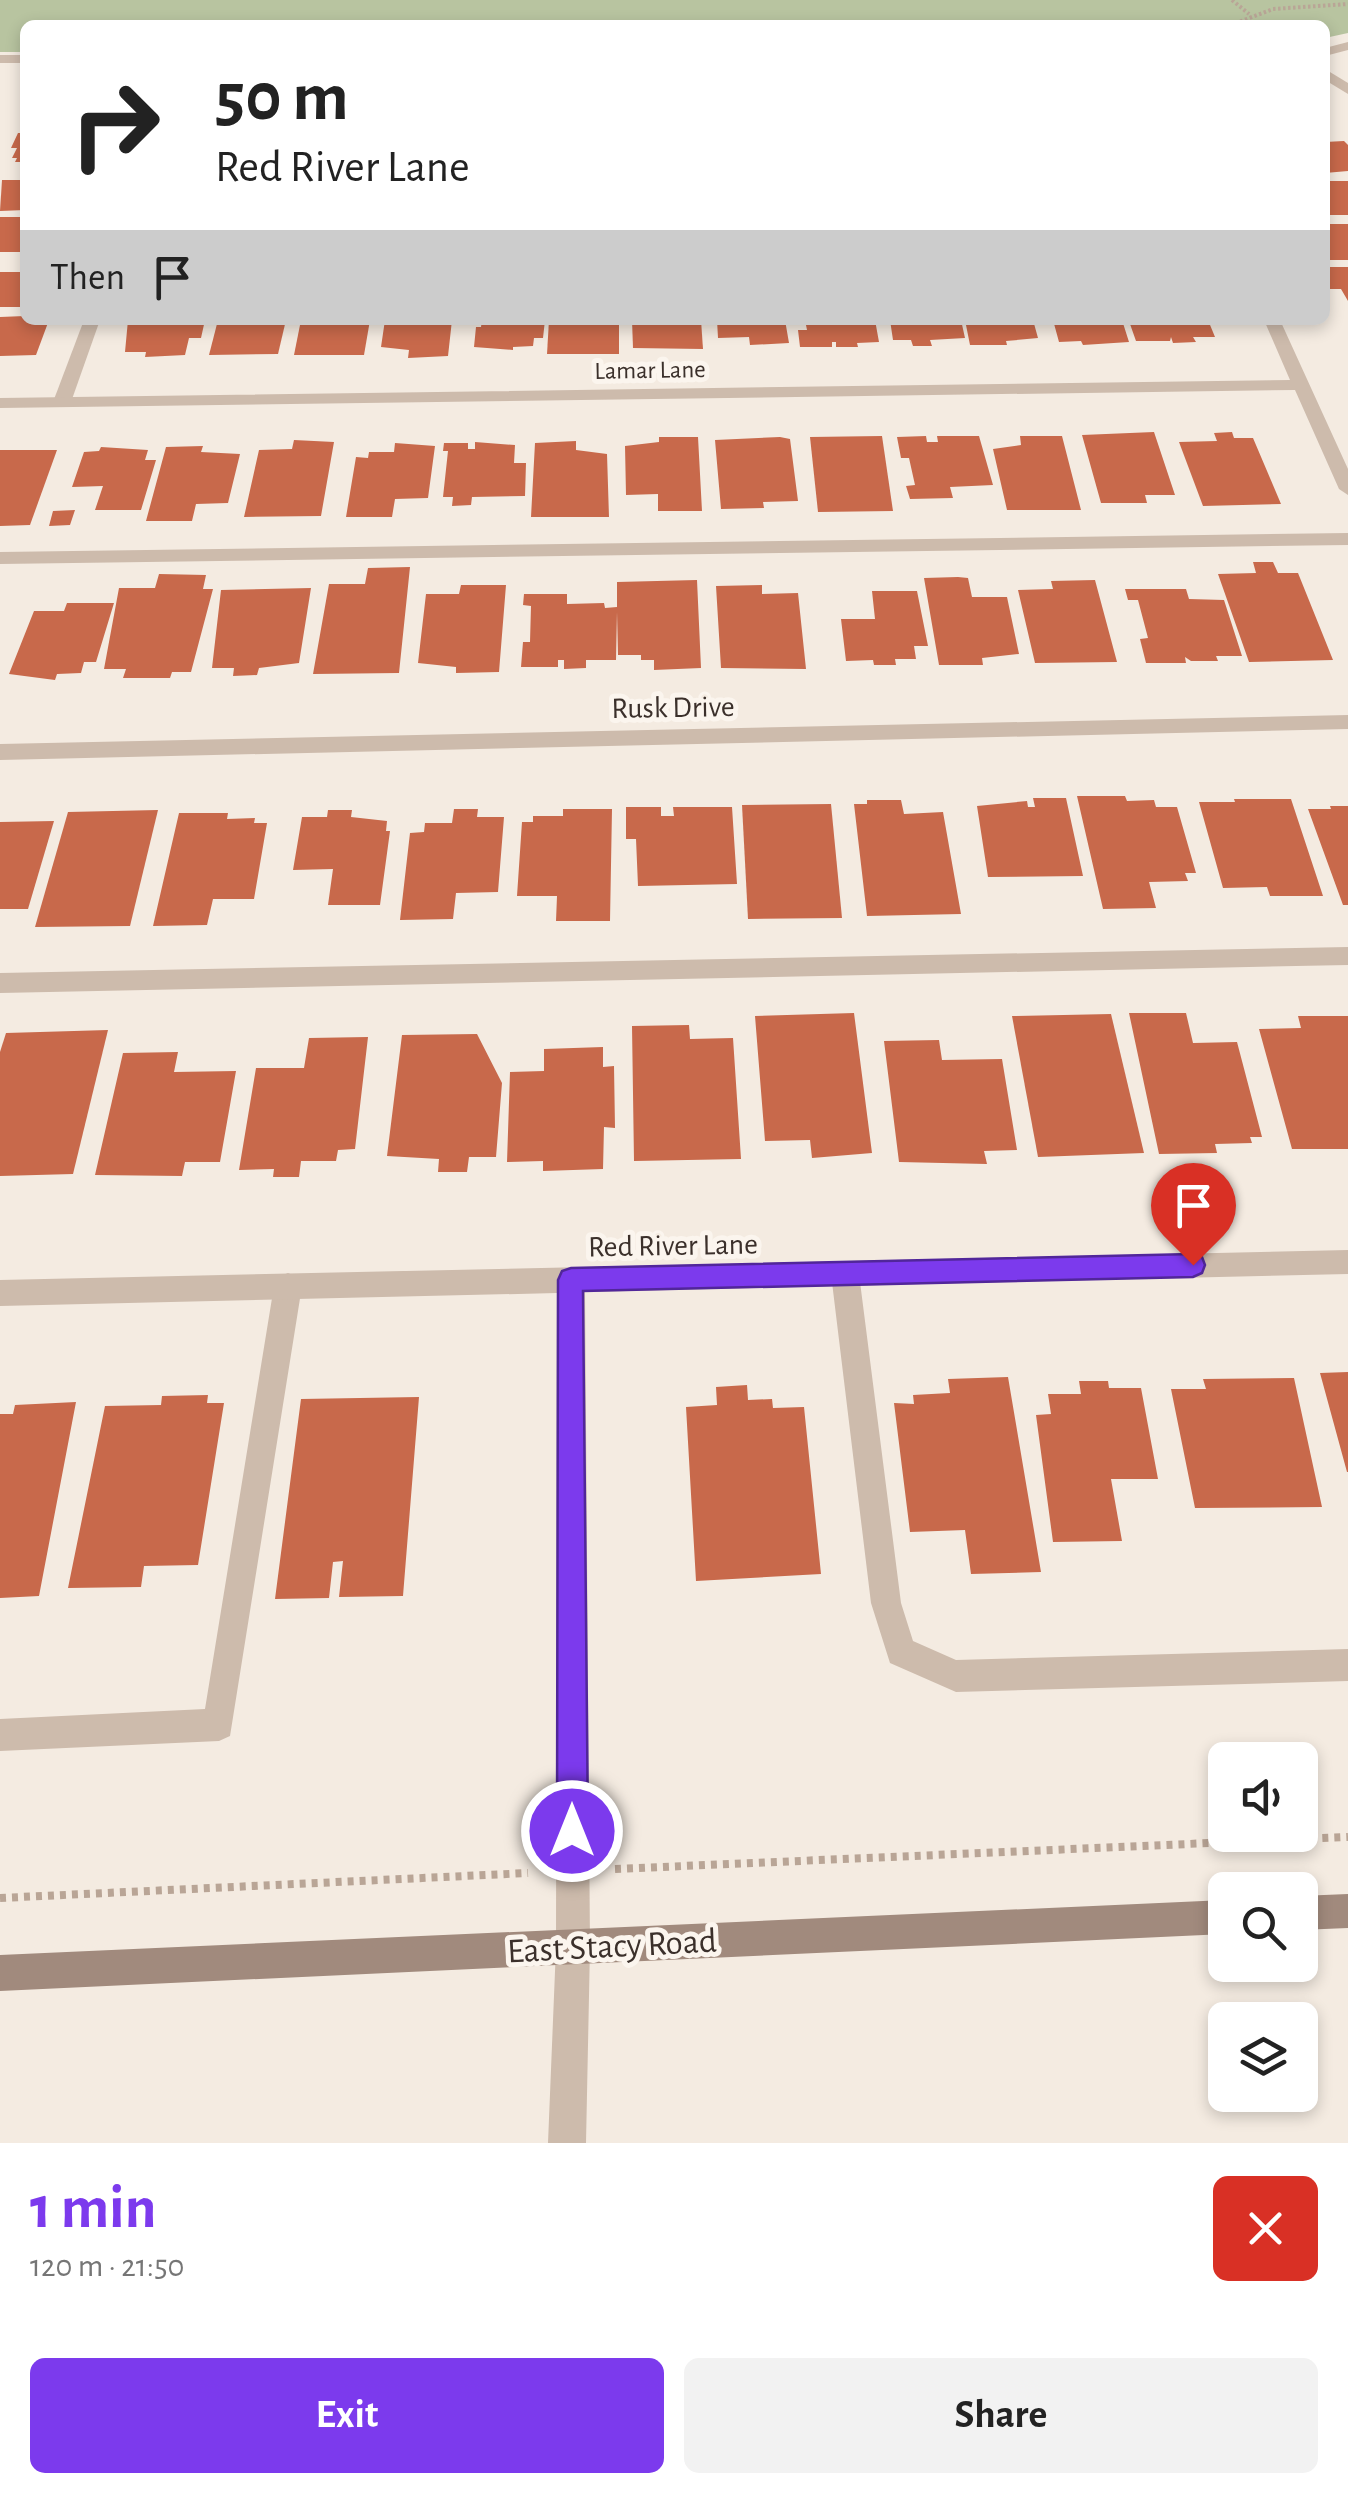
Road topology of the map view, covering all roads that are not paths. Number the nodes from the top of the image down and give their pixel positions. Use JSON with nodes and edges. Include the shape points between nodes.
{"nodes":[{"id":1,"x":90,"y":325,"type":"edge"},
{"id":2,"x":1274,"y":325,"type":"edge"},
{"id":3,"x":1302,"y":385,"type":"junction"},
{"id":4,"x":0,"y":402,"type":"edge"},
{"id":5,"x":62,"y":402,"type":"junction"},
{"id":6,"x":1348,"y":489,"type":"edge"},
{"id":7,"x":1348,"y":539,"type":"edge"},
{"id":8,"x":0,"y":558,"type":"edge"},
{"id":9,"x":1348,"y":722,"type":"edge"},
{"id":10,"x":0,"y":752,"type":"edge"},
{"id":11,"x":1348,"y":956,"type":"edge"},
{"id":12,"x":0,"y":982,"type":"edge"},
{"id":13,"x":1348,"y":1262,"type":"edge"},
{"id":14,"x":844,"y":1274,"type":"junction"},
{"id":15,"x":571,"y":1280,"type":"junction"},
{"id":16,"x":288,"y":1286,"type":"junction"},
{"id":17,"x":0,"y":1292,"type":"edge"},
{"id":18,"x":1348,"y":1665,"type":"edge"},
{"id":19,"x":0,"y":1735,"type":"edge"},
{"id":20,"x":1348,"y":1911,"type":"edge"},
{"id":21,"x":1318,"y":1912,"type":"edge"},
{"id":22,"x":1208,"y":1918,"type":"edge"},
{"id":23,"x":573,"y":1947,"type":"junction"},
{"id":24,"x":0,"y":1974,"type":"edge"},
{"id":25,"x":568,"y":2143,"type":"edge"}],
"edges":[{"from":1,"to":5,"type":"street"},
{"from":2,"to":3,"type":"street"},
{"from":3,"to":5,"type":"street","name":"Lamar Lane"},
{"from":3,"to":6,"type":"street"},
{"from":4,"to":5,"type":"street","name":"Lamar Lane"},
{"from":7,"to":8,"type":"street"},
{"from":9,"to":10,"type":"street","name":"Rusk Drive"},
{"from":11,"to":12,"type":"street"},
{"from":13,"to":14,"type":"street","name":"Red River Lane"},
{"from":14,"to":15,"type":"street","name":"Red River Lane"},
{"from":14,"to":18,"type":"street","via":[[886,1603],[901,1652],[956,1676]]},
{"from":15,"to":16,"type":"street","name":"Red River Lane"},
{"from":15,"to":23,"type":"street"},
{"from":16,"to":17,"type":"street","name":"Red River Lane"},
{"from":16,"to":19,"type":"street","via":[[219,1725]]},
{"from":20,"to":21,"type":"main road"},
{"from":22,"to":23,"type":"main road","name":"East Stacy Road"},
{"from":23,"to":24,"type":"main road","name":"East Stacy Road"},
{"from":23,"to":25,"type":"street"}]}
